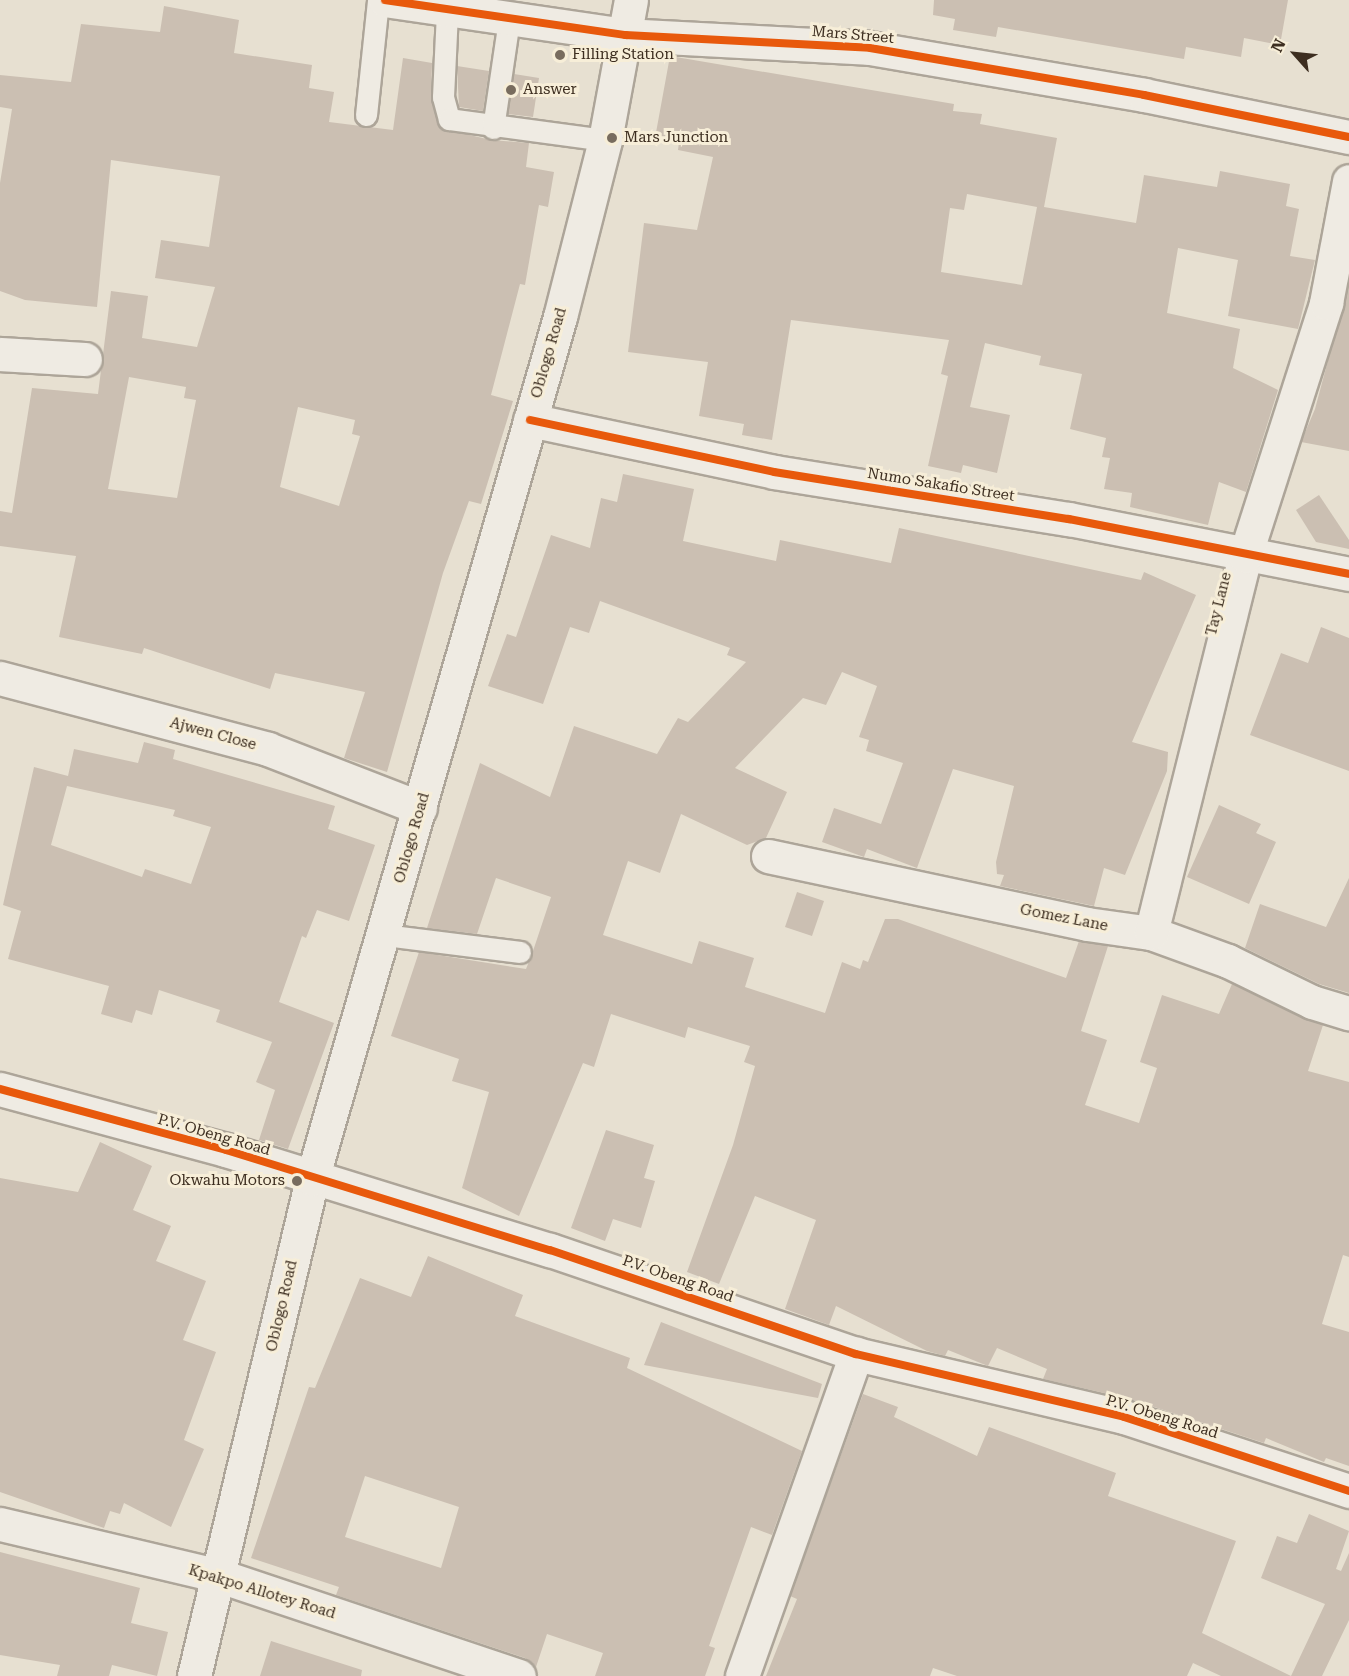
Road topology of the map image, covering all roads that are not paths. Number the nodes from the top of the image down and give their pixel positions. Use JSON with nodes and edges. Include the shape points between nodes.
{"nodes":[{"id":1,"x":378,"y":0,"type":"edge"},
{"id":2,"x":385,"y":0,"type":"edge"},
{"id":3,"x":631,"y":0,"type":"edge"},
{"id":4,"x":447,"y":12,"type":"junction"},
{"id":5,"x":509,"y":19,"type":"junction"},
{"id":6,"x":625,"y":35,"type":"junction"},
{"id":7,"x":366,"y":115,"type":"dead end"},
{"id":8,"x":492,"y":128,"type":"junction"},
{"id":9,"x":1349,"y":137,"type":"edge"},
{"id":10,"x":605,"y":140,"type":"junction"},
{"id":11,"x":1349,"y":181,"type":"edge"},
{"id":12,"x":0,"y":354,"type":"edge"},
{"id":13,"x":85,"y":359,"type":"dead end"},
{"id":14,"x":530,"y":420,"type":"junction"},
{"id":15,"x":1245,"y":556,"type":"junction"},
{"id":16,"x":1349,"y":574,"type":"edge"},
{"id":17,"x":0,"y":678,"type":"edge"},
{"id":18,"x":420,"y":808,"type":"junction"},
{"id":19,"x":768,"y":856,"type":"dead end"},
{"id":20,"x":1151,"y":933,"type":"junction"},
{"id":21,"x":384,"y":935,"type":"junction"},
{"id":22,"x":520,"y":952,"type":"dead end"},
{"id":23,"x":1349,"y":1012,"type":"edge"},
{"id":24,"x":0,"y":1089,"type":"edge"},
{"id":25,"x":312,"y":1179,"type":"junction"},
{"id":26,"x":856,"y":1354,"type":"junction"},
{"id":27,"x":1349,"y":1491,"type":"edge"},
{"id":28,"x":0,"y":1524,"type":"edge"},
{"id":29,"x":220,"y":1576,"type":"junction"},
{"id":30,"x":194,"y":1676,"type":"edge"},
{"id":31,"x":519,"y":1676,"type":"edge"},
{"id":32,"x":742,"y":1676,"type":"edge"}],
"edges":[{"from":1,"to":7,"type":"lane"},
{"from":2,"to":4,"type":"street","name":"Mars Street"},
{"from":3,"to":6,"type":"street","name":"Oblogo Road"},
{"from":4,"to":5,"type":"street","name":"Mars Street"},
{"from":4,"to":8,"type":"lane","via":[[444,114],[456,122]]},
{"from":5,"to":6,"type":"street","name":"Mars Street"},
{"from":5,"to":8,"type":"lane"},
{"from":6,"to":9,"type":"street","name":"Mars Street","via":[[870,48],[1144,95]]},
{"from":6,"to":10,"type":"street","name":"Oblogo Road"},
{"from":8,"to":10,"type":"lane"},
{"from":10,"to":14,"type":"street","name":"Oblogo Road"},
{"from":11,"to":15,"type":"street","name":"Tay Lane","via":[[1326,303]]},
{"from":12,"to":13,"type":"street"},
{"from":14,"to":15,"type":"street","name":"Numo Sakafio Street","via":[[774,472],[1069,519]]},
{"from":14,"to":18,"type":"street","name":"Oblogo Road"},
{"from":15,"to":16,"type":"street","name":"Numo Sakafio Street"},
{"from":15,"to":20,"type":"street","name":"Tay Lane"},
{"from":17,"to":18,"type":"street","name":"Ajwen Close","via":[[268,749]]},
{"from":18,"to":21,"type":"street","name":"Oblogo Road"},
{"from":19,"to":20,"type":"street","name":"Gomez Lane","via":[[1087,924]]},
{"from":20,"to":23,"type":"street","name":"Gomez Lane","via":[[1228,961],[1312,1002]]},
{"from":21,"to":22,"type":"lane"},
{"from":21,"to":25,"type":"street","name":"Oblogo Road"},
{"from":24,"to":25,"type":"street","name":"P.V. Obeng Road","via":[[226,1150]]},
{"from":25,"to":26,"type":"street","name":"P.V. Obeng Road","via":[[550,1250]]},
{"from":25,"to":29,"type":"street","name":"Oblogo Road"},
{"from":26,"to":27,"type":"street","name":"P.V. Obeng Road","via":[[1124,1417]]},
{"from":26,"to":32,"type":"street"},
{"from":28,"to":29,"type":"street","name":"Kpakpo Allotey Road"},
{"from":29,"to":30,"type":"street","name":"Oblogo Road"},
{"from":29,"to":31,"type":"street","name":"Kpakpo Allotey Road"}]}
